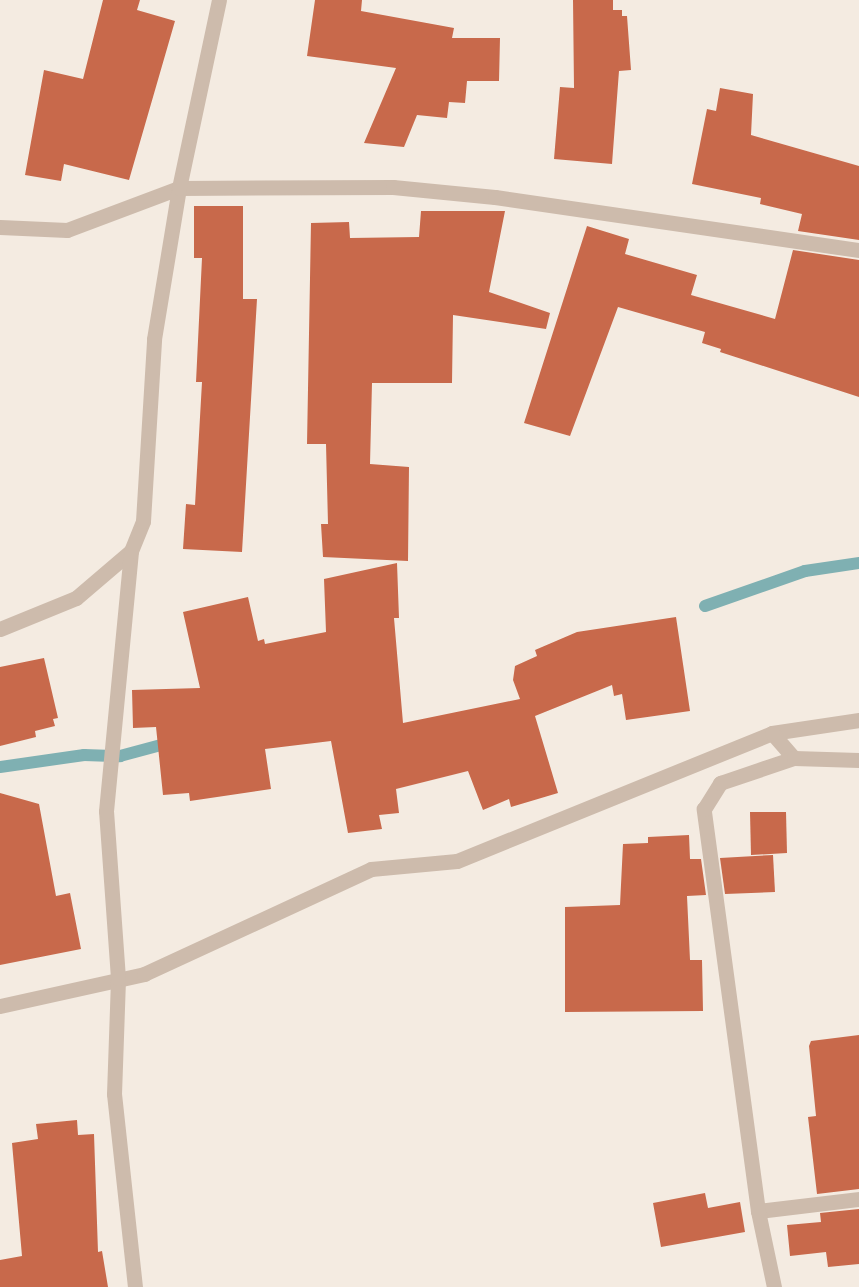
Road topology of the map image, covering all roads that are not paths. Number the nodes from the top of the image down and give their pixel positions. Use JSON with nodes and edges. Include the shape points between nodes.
{"nodes":[{"id":1,"x":219,"y":0,"type":"edge"},
{"id":2,"x":179,"y":188,"type":"junction"},
{"id":3,"x":0,"y":227,"type":"edge"},
{"id":4,"x":859,"y":250,"type":"edge"},
{"id":5,"x":131,"y":551,"type":"junction"},
{"id":6,"x":0,"y":629,"type":"edge"},
{"id":7,"x":859,"y":720,"type":"edge"},
{"id":8,"x":772,"y":733,"type":"junction"},
{"id":9,"x":794,"y":758,"type":"junction"},
{"id":10,"x":859,"y":760,"type":"edge"},
{"id":11,"x":118,"y":978,"type":"junction"},
{"id":12,"x":0,"y":1006,"type":"edge"},
{"id":13,"x":859,"y":1199,"type":"edge"},
{"id":14,"x":758,"y":1211,"type":"junction"},
{"id":15,"x":135,"y":1287,"type":"edge"},
{"id":16,"x":774,"y":1287,"type":"edge"}],
"edges":[{"from":1,"to":2,"type":"street"},
{"from":2,"to":3,"type":"street","via":[[67,230]]},
{"from":2,"to":4,"type":"street","via":[[393,187],[495,197]]},
{"from":2,"to":5,"type":"street","via":[[154,339],[143,521]]},
{"from":5,"to":6,"type":"street","via":[[76,598]]},
{"from":5,"to":11,"type":"street","via":[[106,811]]},
{"from":7,"to":8,"type":"street"},
{"from":8,"to":9,"type":"street"},
{"from":8,"to":11,"type":"street","via":[[457,861],[371,869],[144,974]]},
{"from":9,"to":10,"type":"street"},
{"from":9,"to":14,"type":"street","via":[[720,783],[704,809]]},
{"from":11,"to":12,"type":"street"},
{"from":11,"to":15,"type":"street","via":[[114,1094]]},
{"from":13,"to":14,"type":"street"},
{"from":14,"to":16,"type":"street"}]}
